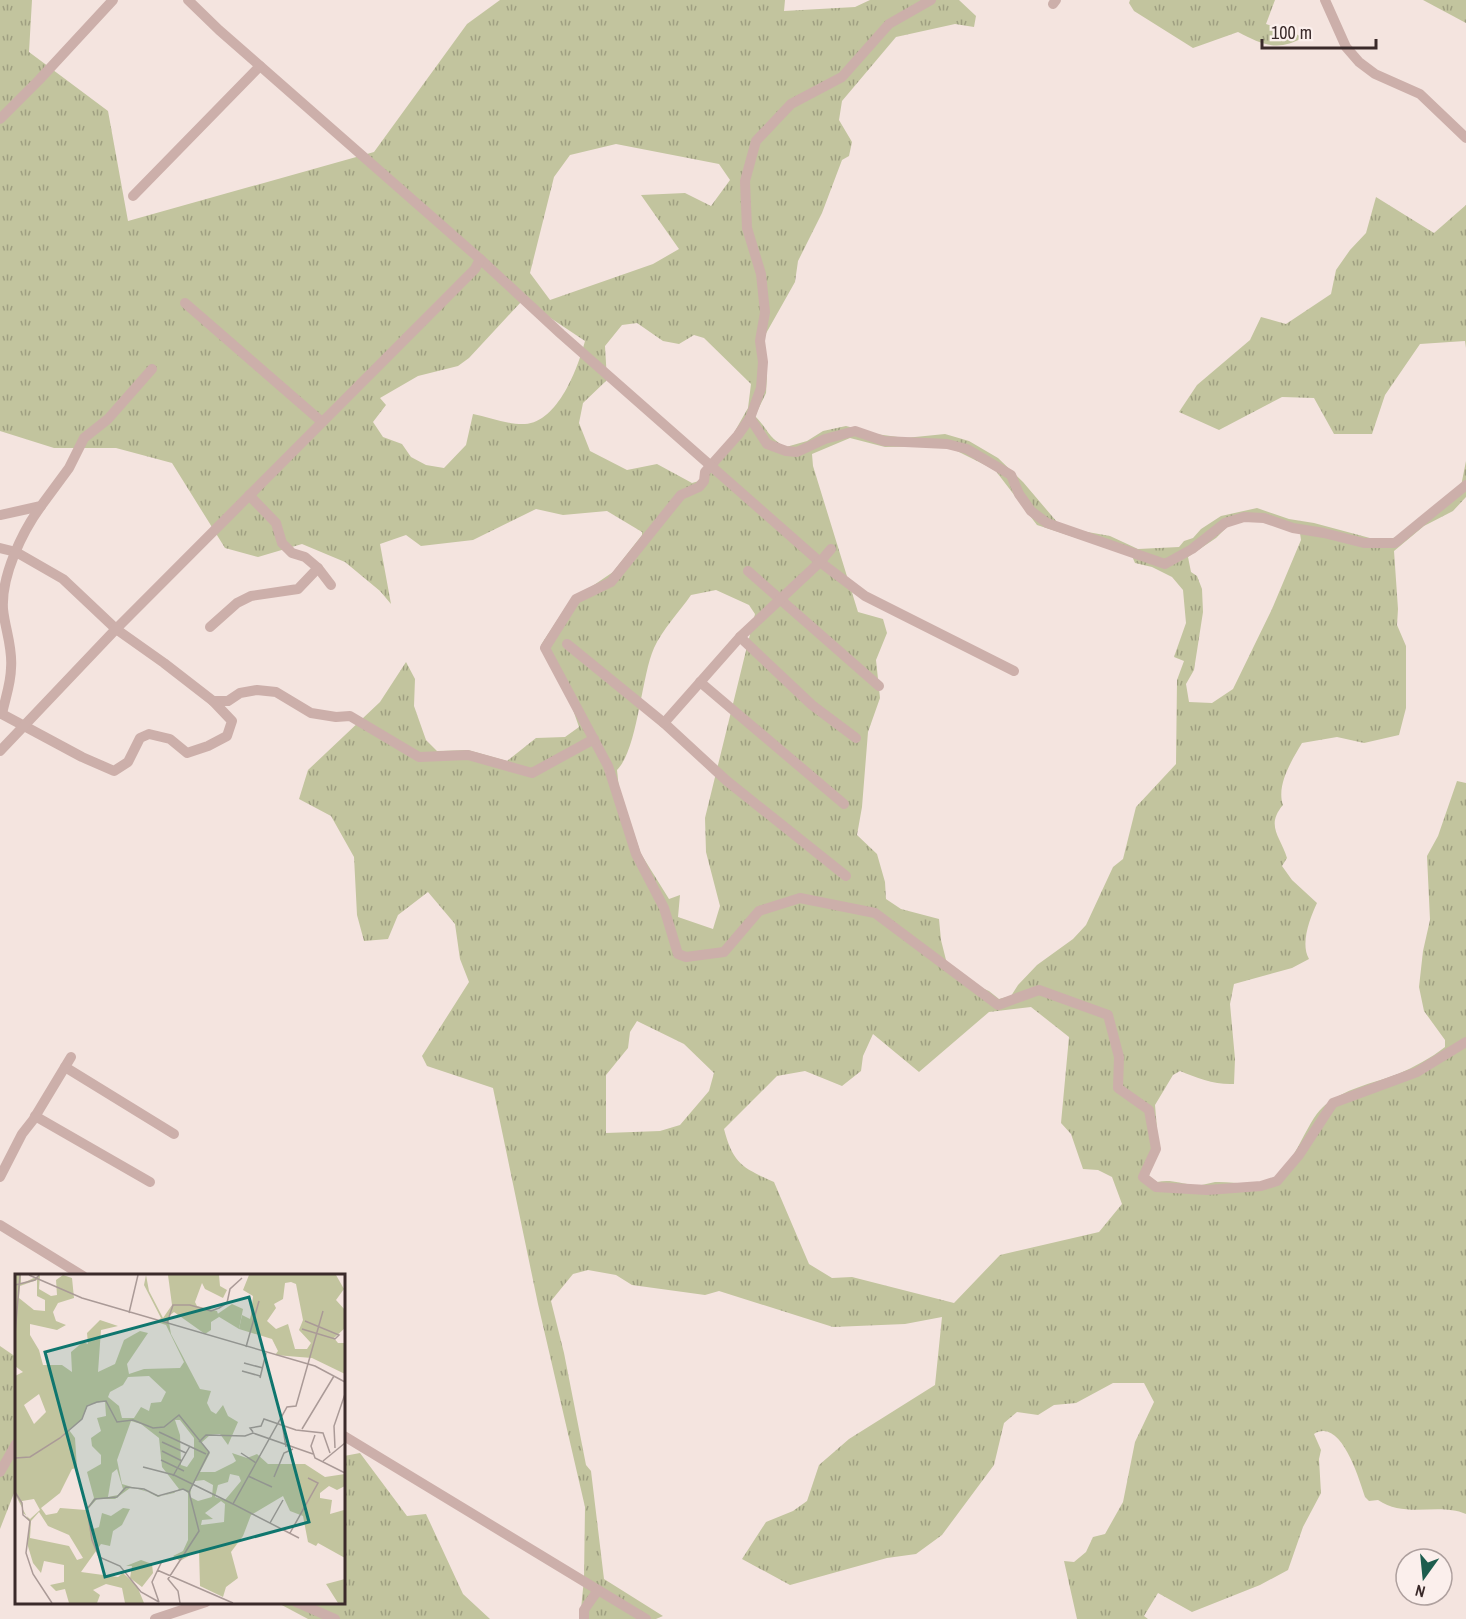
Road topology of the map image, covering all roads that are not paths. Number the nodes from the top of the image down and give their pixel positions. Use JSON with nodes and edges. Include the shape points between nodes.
{"nodes":[{"id":1,"x":113,"y":0,"type":"edge"},
{"id":2,"x":188,"y":0,"type":"edge"},
{"id":3,"x":931,"y":0,"type":"edge"},
{"id":4,"x":1325,"y":0,"type":"edge"},
{"id":5,"x":261,"y":66,"type":"junction"},
{"id":6,"x":0,"y":119,"type":"edge"},
{"id":7,"x":1466,"y":138,"type":"edge"},
{"id":8,"x":133,"y":196,"type":"dead end"},
{"id":9,"x":480,"y":260,"type":"junction"},
{"id":10,"x":185,"y":303,"type":"dead end"},
{"id":11,"x":152,"y":369,"type":"dead end"},
{"id":12,"x":750,"y":418,"type":"junction"},
{"id":13,"x":322,"y":422,"type":"junction"},
{"id":14,"x":710,"y":465,"type":"junction"},
{"id":15,"x":1466,"y":485,"type":"edge"},
{"id":16,"x":249,"y":495,"type":"junction"},
{"id":17,"x":41,"y":506,"type":"junction"},
{"id":18,"x":0,"y":514,"type":"edge"},
{"id":19,"x":0,"y":548,"type":"edge"},
{"id":20,"x":831,"y":549,"type":"dead end"},
{"id":21,"x":16,"y":552,"type":"junction"},
{"id":22,"x":820,"y":562,"type":"junction"},
{"id":23,"x":318,"y":568,"type":"junction"},
{"id":24,"x":748,"y":571,"type":"dead end"},
{"id":25,"x":331,"y":585,"type":"dead end"},
{"id":26,"x":780,"y":599,"type":"junction"},
{"id":27,"x":210,"y":627,"type":"dead end"},
{"id":28,"x":116,"y":629,"type":"junction"},
{"id":29,"x":740,"y":637,"type":"junction"},
{"id":30,"x":567,"y":644,"type":"dead end"},
{"id":31,"x":1014,"y":671,"type":"dead end"},
{"id":32,"x":700,"y":682,"type":"junction"},
{"id":33,"x":879,"y":686,"type":"dead end"},
{"id":34,"x":213,"y":700,"type":"junction"},
{"id":35,"x":1,"y":713,"type":"edge"},
{"id":36,"x":664,"y":723,"type":"junction"},
{"id":37,"x":26,"y":725,"type":"junction"},
{"id":38,"x":856,"y":738,"type":"dead end"},
{"id":39,"x":594,"y":739,"type":"junction"},
{"id":40,"x":0,"y":751,"type":"edge"},
{"id":41,"x":844,"y":804,"type":"dead end"},
{"id":42,"x":846,"y":876,"type":"dead end"},
{"id":43,"x":1466,"y":1042,"type":"edge"},
{"id":44,"x":35,"y":1116,"type":"junction"},
{"id":45,"x":174,"y":1134,"type":"dead end"},
{"id":46,"x":0,"y":1177,"type":"edge"},
{"id":47,"x":150,"y":1182,"type":"dead end"},
{"id":48,"x":0,"y":1225,"type":"edge"},
{"id":49,"x":80,"y":1274,"type":"edge"},
{"id":50,"x":345,"y":1437,"type":"edge"},
{"id":51,"x":15,"y":1446,"type":"edge"},
{"id":52,"x":0,"y":1472,"type":"edge"},
{"id":53,"x":598,"y":1590,"type":"junction"},
{"id":54,"x":200,"y":1604,"type":"edge"},
{"id":55,"x":300,"y":1604,"type":"edge"},
{"id":56,"x":155,"y":1619,"type":"edge"},
{"id":57,"x":334,"y":1619,"type":"edge"},
{"id":58,"x":584,"y":1619,"type":"edge"},
{"id":59,"x":646,"y":1619,"type":"edge"}],
"edges":[{"from":1,"to":6,"type":"street"},
{"from":2,"to":5,"type":"street"},
{"from":3,"to":12,"type":"street","via":[[889,24],[842,77],[791,104],[756,141],[745,181],[747,228],[761,274],[765,312],[760,341],[764,362],[761,387]]},
{"from":4,"to":7,"type":"street","via":[[1346,47],[1359,62],[1375,74],[1420,94]]},
{"from":5,"to":8,"type":"street"},
{"from":5,"to":9,"type":"street"},
{"from":9,"to":13,"type":"street"},
{"from":9,"to":14,"type":"street"},
{"from":10,"to":13,"type":"street"},
{"from":11,"to":17,"type":"street","via":[[108,419],[84,438],[69,468]]},
{"from":12,"to":14,"type":"street"},
{"from":12,"to":15,"type":"street","via":[[767,444],[786,451],[797,452],[855,431],[885,441],[947,444],[967,449],[1011,475],[1031,511],[1047,523],[1166,564],[1224,523],[1244,517],[1264,518],[1364,543],[1395,543]]},
{"from":13,"to":16,"type":"street"},
{"from":14,"to":22,"type":"street"},
{"from":14,"to":39,"type":"street","via":[[699,487],[681,495],[611,582],[576,599],[545,648]]},
{"from":16,"to":23,"type":"street","via":[[276,523],[282,543]]},
{"from":16,"to":28,"type":"street"},
{"from":17,"to":18,"type":"street"},
{"from":17,"to":21,"type":"street"},
{"from":19,"to":21,"type":"street"},
{"from":20,"to":22,"type":"street"},
{"from":21,"to":28,"type":"street","via":[[63,579]]},
{"from":21,"to":35,"type":"street","via":[[6,581],[3,608],[12,669]]},
{"from":22,"to":26,"type":"street"},
{"from":22,"to":31,"type":"street","via":[[865,596]]},
{"from":23,"to":25,"type":"street"},
{"from":23,"to":27,"type":"street","via":[[298,589],[251,596]]},
{"from":24,"to":26,"type":"street"},
{"from":26,"to":29,"type":"street"},
{"from":26,"to":33,"type":"street"},
{"from":28,"to":34,"type":"street"},
{"from":28,"to":37,"type":"street"},
{"from":29,"to":32,"type":"street"},
{"from":29,"to":38,"type":"street","via":[[812,705]]},
{"from":30,"to":36,"type":"street"},
{"from":32,"to":36,"type":"street"},
{"from":32,"to":41,"type":"street"},
{"from":34,"to":37,"type":"street","via":[[232,721],[227,736],[187,753],[170,739],[149,734],[140,738],[128,762],[114,771]]},
{"from":34,"to":39,"type":"street","via":[[228,701],[240,693],[257,690],[276,692],[311,713],[350,716],[419,757],[468,755],[532,773]]},
{"from":35,"to":37,"type":"street"},
{"from":36,"to":42,"type":"street","via":[[727,781]]},
{"from":37,"to":40,"type":"street"},
{"from":39,"to":43,"type":"street","via":[[608,766],[636,854],[664,908],[678,954],[686,957],[724,952],[759,911],[800,898],[875,913],[998,1005],[1039,990],[1108,1015],[1119,1058],[1118,1088],[1149,1110],[1156,1149],[1143,1177],[1156,1187],[1208,1190],[1277,1181],[1333,1103],[1417,1072]]},
{"from":44,"to":45,"type":"street","via":[[68,1062]]},
{"from":44,"to":46,"type":"street"},
{"from":44,"to":47,"type":"street"},
{"from":48,"to":49,"type":"street"},
{"from":50,"to":53,"type":"street"},
{"from":51,"to":52,"type":"street"},
{"from":53,"to":58,"type":"street","via":[[584,1610]]},
{"from":53,"to":59,"type":"street"},
{"from":54,"to":56,"type":"street"},
{"from":55,"to":57,"type":"street"}]}
